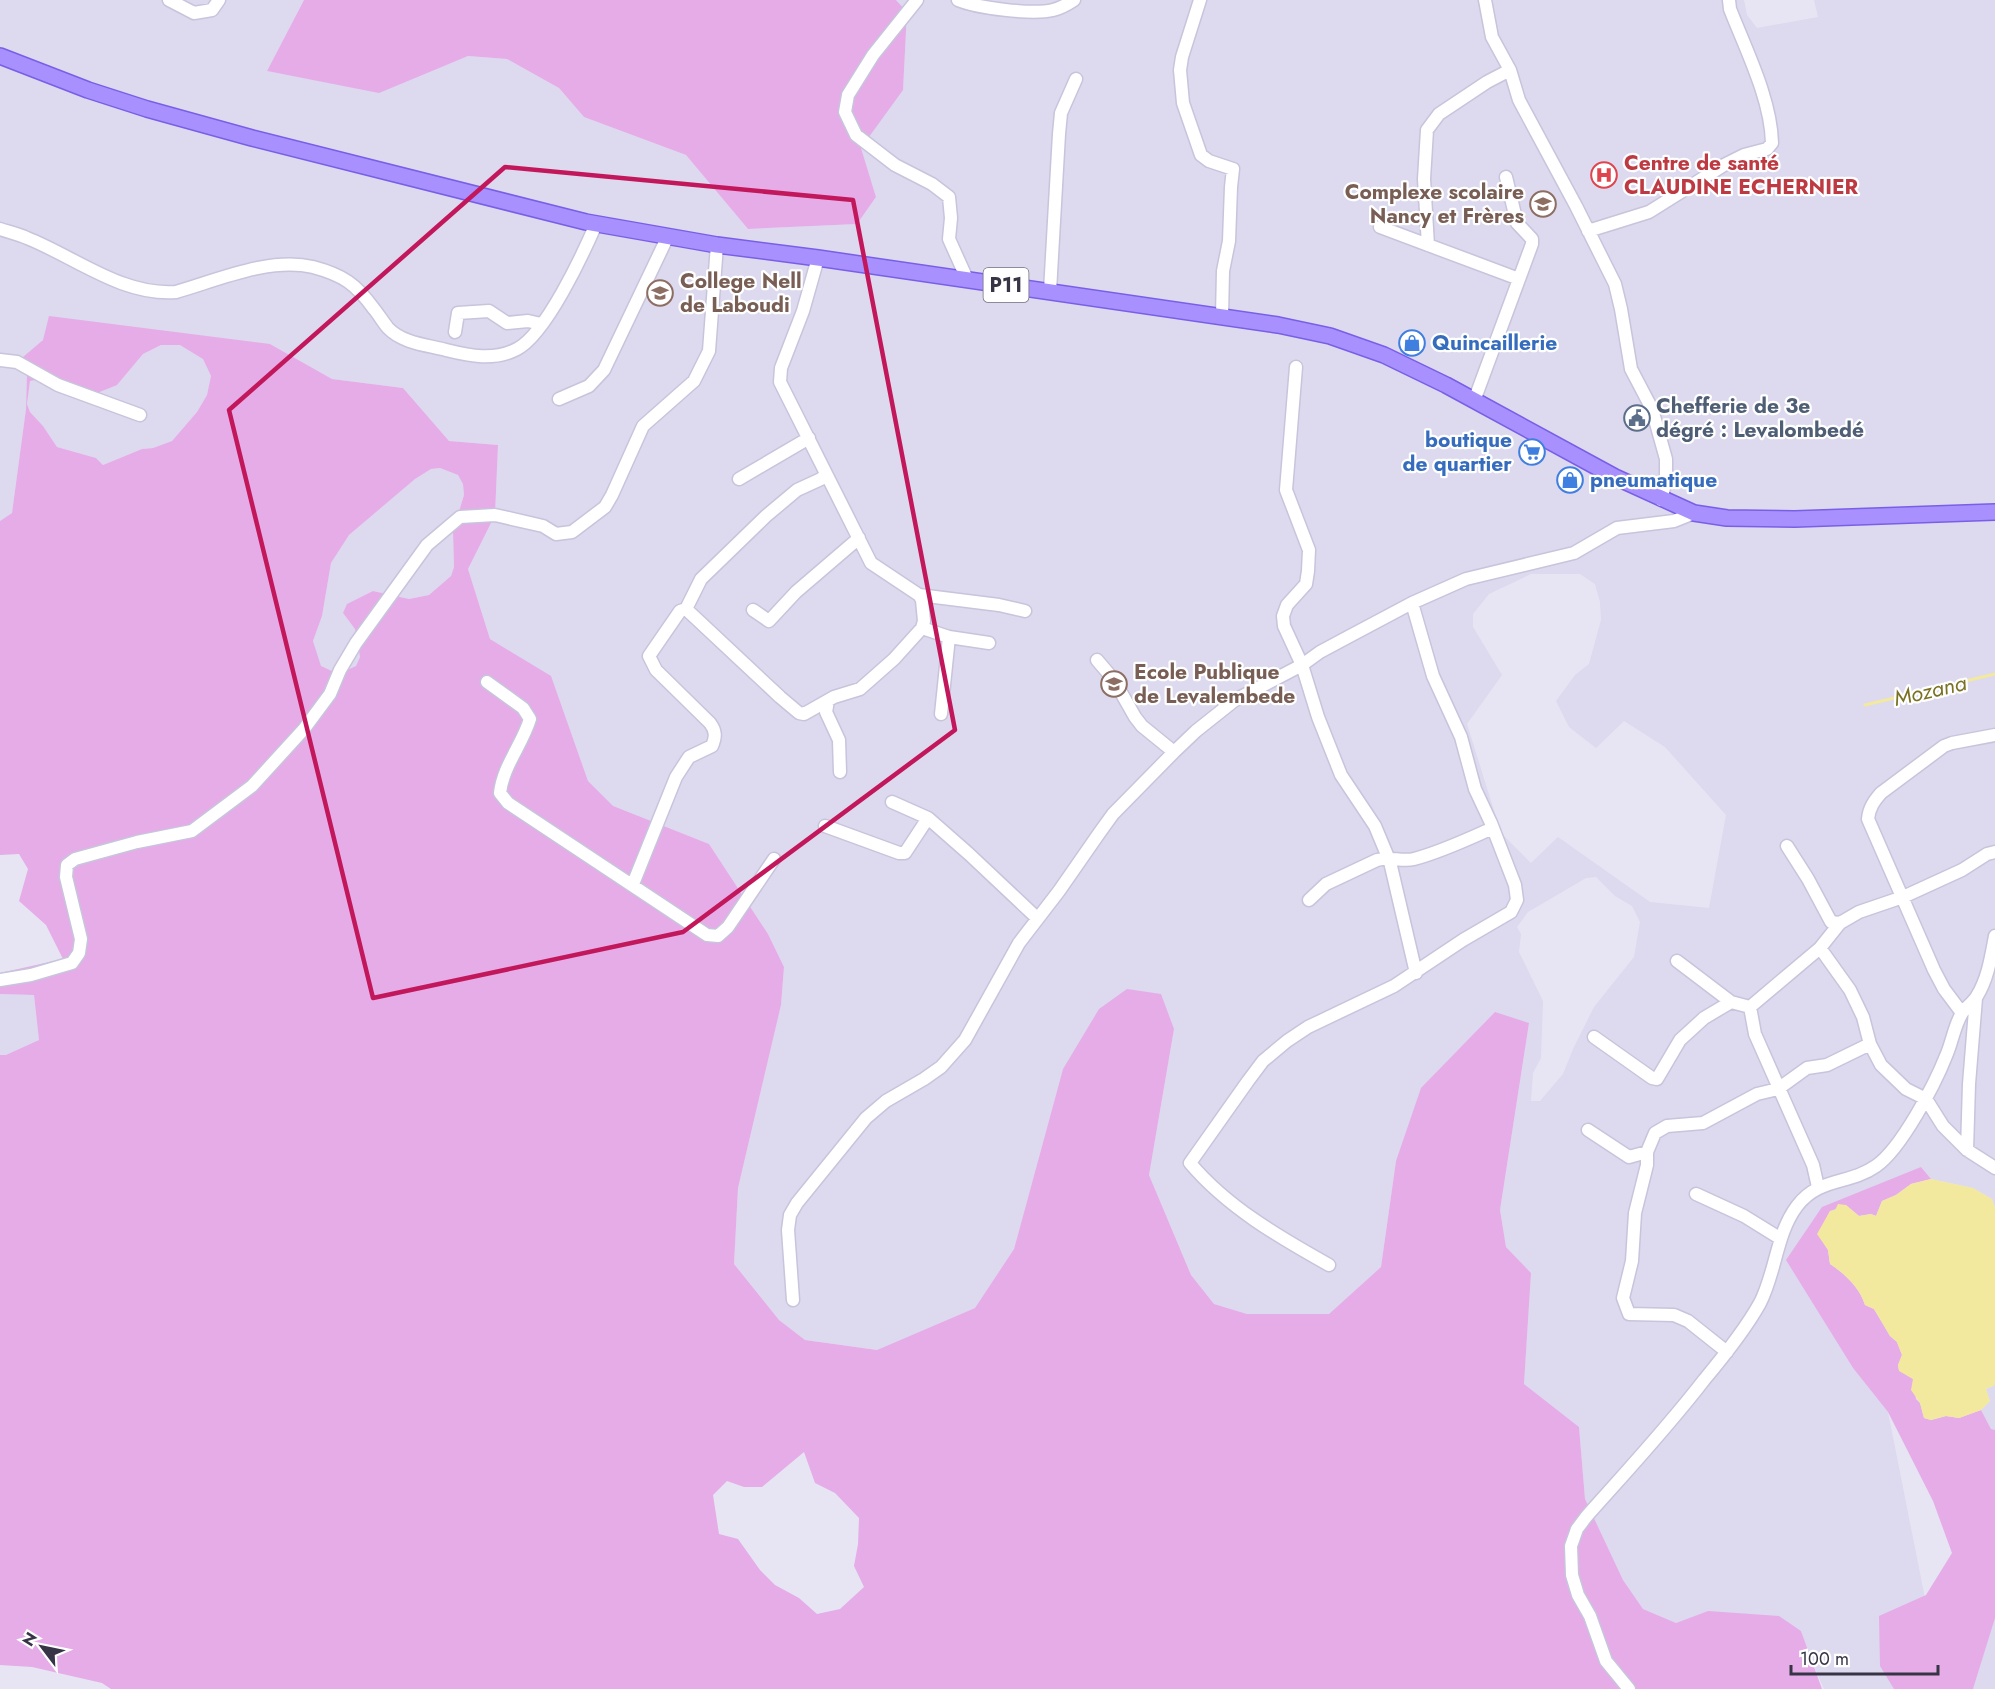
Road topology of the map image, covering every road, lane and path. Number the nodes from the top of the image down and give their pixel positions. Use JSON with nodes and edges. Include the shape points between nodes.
{"nodes":[{"id":1,"x":169,"y":0,"type":"edge"},
{"id":2,"x":219,"y":0,"type":"edge"},
{"id":3,"x":917,"y":0,"type":"edge"},
{"id":4,"x":958,"y":0,"type":"edge"},
{"id":5,"x":1074,"y":0,"type":"edge"},
{"id":6,"x":1200,"y":0,"type":"edge"},
{"id":7,"x":1486,"y":0,"type":"edge"},
{"id":8,"x":1729,"y":0,"type":"edge"},
{"id":9,"x":0,"y":56,"type":"edge"},
{"id":10,"x":1510,"y":70,"type":"junction"},
{"id":11,"x":1076,"y":79,"type":"dead end"},
{"id":12,"x":1506,"y":177,"type":"dead end"},
{"id":13,"x":596,"y":224,"type":"junction"},
{"id":14,"x":1380,"y":227,"type":"dead end"},
{"id":15,"x":0,"y":229,"type":"edge"},
{"id":16,"x":1588,"y":231,"type":"junction"},
{"id":17,"x":668,"y":236,"type":"junction"},
{"id":18,"x":717,"y":245,"type":"junction"},
{"id":19,"x":1428,"y":245,"type":"junction"},
{"id":20,"x":818,"y":258,"type":"junction"},
{"id":21,"x":967,"y":279,"type":"junction"},
{"id":22,"x":1519,"y":279,"type":"junction"},
{"id":23,"x":1050,"y":291,"type":"junction"},
{"id":24,"x":1222,"y":316,"type":"junction"},
{"id":25,"x":541,"y":324,"type":"junction"},
{"id":26,"x":455,"y":332,"type":"dead end"},
{"id":27,"x":0,"y":360,"type":"edge"},
{"id":28,"x":1296,"y":367,"type":"dead end"},
{"id":29,"x":559,"y":399,"type":"dead end"},
{"id":30,"x":1474,"y":401,"type":"junction"},
{"id":31,"x":140,"y":415,"type":"dead end"},
{"id":32,"x":808,"y":438,"type":"junction"},
{"id":33,"x":826,"y":474,"type":"junction"},
{"id":34,"x":739,"y":479,"type":"dead end"},
{"id":35,"x":1661,"y":500,"type":"junction"},
{"id":36,"x":1995,"y":512,"type":"edge"},
{"id":37,"x":1694,"y":513,"type":"junction"},
{"id":38,"x":859,"y":538,"type":"junction"},
{"id":39,"x":919,"y":595,"type":"junction"},
{"id":40,"x":1412,"y":603,"type":"junction"},
{"id":41,"x":686,"y":609,"type":"junction"},
{"id":42,"x":753,"y":610,"type":"dead end"},
{"id":43,"x":1025,"y":611,"type":"dead end"},
{"id":44,"x":922,"y":628,"type":"junction"},
{"id":45,"x":949,"y":637,"type":"junction"},
{"id":46,"x":989,"y":643,"type":"dead end"},
{"id":47,"x":1096,"y":660,"type":"dead end"},
{"id":48,"x":1302,"y":665,"type":"junction"},
{"id":49,"x":487,"y":682,"type":"dead end"},
{"id":50,"x":828,"y":701,"type":"junction"},
{"id":51,"x":941,"y":714,"type":"dead end"},
{"id":52,"x":1995,"y":735,"type":"edge"},
{"id":53,"x":1174,"y":752,"type":"junction"},
{"id":54,"x":840,"y":772,"type":"dead end"},
{"id":55,"x":892,"y":802,"type":"dead end"},
{"id":56,"x":928,"y":818,"type":"junction"},
{"id":57,"x":825,"y":826,"type":"dead end"},
{"id":58,"x":1493,"y":828,"type":"junction"},
{"id":59,"x":1787,"y":846,"type":"dead end"},
{"id":60,"x":1995,"y":852,"type":"edge"},
{"id":61,"x":774,"y":859,"type":"dead end"},
{"id":62,"x":1389,"y":859,"type":"junction"},
{"id":63,"x":633,"y":884,"type":"junction"},
{"id":64,"x":1903,"y":897,"type":"junction"},
{"id":65,"x":1309,"y":900,"type":"dead end"},
{"id":66,"x":1037,"y":918,"type":"junction"},
{"id":67,"x":1840,"y":923,"type":"junction"},
{"id":68,"x":1995,"y":936,"type":"edge"},
{"id":69,"x":1820,"y":948,"type":"junction"},
{"id":70,"x":1677,"y":961,"type":"dead end"},
{"id":71,"x":1416,"y":973,"type":"junction"},
{"id":72,"x":0,"y":980,"type":"edge"},
{"id":73,"x":1976,"y":998,"type":"junction"},
{"id":74,"x":1731,"y":1002,"type":"junction"},
{"id":75,"x":1749,"y":1007,"type":"junction"},
{"id":76,"x":1962,"y":1013,"type":"junction"},
{"id":77,"x":1594,"y":1037,"type":"dead end"},
{"id":78,"x":1870,"y":1044,"type":"junction"},
{"id":79,"x":1778,"y":1089,"type":"junction"},
{"id":80,"x":1926,"y":1099,"type":"junction"},
{"id":81,"x":1587,"y":1130,"type":"dead end"},
{"id":82,"x":1967,"y":1150,"type":"junction"},
{"id":83,"x":1647,"y":1152,"type":"junction"},
{"id":84,"x":1995,"y":1168,"type":"edge"},
{"id":85,"x":1818,"y":1187,"type":"junction"},
{"id":86,"x":1696,"y":1194,"type":"dead end"},
{"id":87,"x":1780,"y":1239,"type":"junction"},
{"id":88,"x":1329,"y":1265,"type":"dead end"},
{"id":89,"x":793,"y":1300,"type":"dead end"},
{"id":90,"x":1727,"y":1352,"type":"junction"},
{"id":91,"x":1629,"y":1689,"type":"edge"}],
"edges":[{"from":1,"to":2,"type":"street","via":[[194,13],[212,10]]},
{"from":3,"to":21,"type":"street","via":[[873,55],[848,95],[845,112],[856,135],[895,165],[949,197],[949,239]]},
{"from":4,"to":5,"type":"street","via":[[975,6],[1032,12],[1051,11]]},
{"from":6,"to":24,"type":"street","via":[[1182,57],[1181,93],[1201,155],[1233,169]]},
{"from":7,"to":10,"type":"street","via":[[1492,37]]},
{"from":8,"to":16,"type":"street","via":[[1764,101],[1772,143],[1767,149],[1724,165],[1649,212]]},
{"from":9,"to":13,"type":"main road","number":"P11","via":[[147,109]]},
{"from":10,"to":16,"type":"street","via":[[1519,100]]},
{"from":10,"to":19,"type":"street","via":[[1439,114],[1427,130],[1424,179]]},
{"from":11,"to":23,"type":"street","via":[[1061,112]]},
{"from":12,"to":22,"type":"street","via":[[1517,223],[1532,239]]},
{"from":13,"to":17,"type":"main road","number":"P11"},
{"from":13,"to":25,"type":"street","via":[[583,255]]},
{"from":14,"to":19,"type":"street"},
{"from":15,"to":25,"type":"street","via":[[28,238],[118,281],[161,293],[267,266],[311,267],[352,282],[398,335],[460,354],[493,357],[519,348]]},
{"from":16,"to":35,"type":"street","via":[[1618,295],[1631,369],[1656,419],[1666,459]]},
{"from":17,"to":18,"type":"main road","number":"P11"},
{"from":17,"to":29,"type":"street","via":[[604,370],[589,386]]},
{"from":18,"to":20,"type":"main road","number":"P11"},
{"from":18,"to":72,"type":"street","via":[[709,351],[694,381],[644,426],[605,507],[572,532],[556,534],[543,526],[495,515],[460,517],[427,545],[356,643],[330,694],[252,786],[192,831],[137,842],[75,859],[67,865],[66,877],[81,939],[79,953],[72,963]]},
{"from":19,"to":22,"type":"street"},
{"from":20,"to":21,"type":"main road","number":"P11"},
{"from":20,"to":32,"type":"street","via":[[780,375]]},
{"from":21,"to":23,"type":"main road","number":"P11"},
{"from":22,"to":30,"type":"street"},
{"from":23,"to":24,"type":"main road","number":"P11"},
{"from":24,"to":30,"type":"main road","number":"P11","via":[[1330,336],[1384,355]]},
{"from":25,"to":26,"type":"street","via":[[507,323],[489,311],[476,311],[458,313]]},
{"from":27,"to":31,"type":"street","via":[[17,362],[58,385]]},
{"from":28,"to":48,"type":"street","via":[[1286,490],[1309,550],[1308,571],[1306,584],[1287,605],[1283,616]]},
{"from":30,"to":35,"type":"main road","number":"P11"},
{"from":32,"to":33,"type":"street"},
{"from":32,"to":34,"type":"street"},
{"from":33,"to":38,"type":"street"},
{"from":33,"to":41,"type":"street","via":[[797,490],[766,516],[701,579]]},
{"from":35,"to":37,"type":"main road","number":"P11"},
{"from":36,"to":37,"type":"main road","number":"P11","via":[[1795,519],[1727,518]]},
{"from":37,"to":40,"type":"street","via":[[1674,521],[1617,528],[1574,553],[1466,579]]},
{"from":38,"to":39,"type":"street","via":[[871,562]]},
{"from":38,"to":42,"type":"street","via":[[796,592],[769,621]]},
{"from":39,"to":43,"type":"street"},
{"from":39,"to":44,"type":"street","via":[[924,608]]},
{"from":40,"to":48,"type":"street"},
{"from":40,"to":58,"type":"street","via":[[1433,676],[1461,737],[1475,789]]},
{"from":41,"to":50,"type":"street","via":[[799,713],[808,714]]},
{"from":41,"to":63,"type":"street","via":[[680,611],[649,656],[656,670],[710,723],[715,730],[714,740],[712,746],[689,757],[676,777]]},
{"from":44,"to":45,"type":"street"},
{"from":44,"to":50,"type":"street","via":[[860,689]]},
{"from":45,"to":46,"type":"street"},
{"from":45,"to":51,"type":"street"},
{"from":47,"to":53,"type":"street","via":[[1114,680],[1142,726]]},
{"from":48,"to":53,"type":"street","via":[[1235,700]]},
{"from":48,"to":62,"type":"street","via":[[1341,775],[1375,826]]},
{"from":49,"to":63,"type":"street","via":[[523,708],[530,719],[501,781],[500,793],[508,803]]},
{"from":50,"to":54,"type":"street","via":[[826,712],[839,740]]},
{"from":52,"to":64,"type":"street","via":[[1944,747],[1873,802],[1868,819]]},
{"from":53,"to":66,"type":"street","via":[[1113,814]]},
{"from":55,"to":56,"type":"street"},
{"from":56,"to":57,"type":"street","via":[[905,853]]},
{"from":56,"to":66,"type":"street"},
{"from":58,"to":62,"type":"street","via":[[1413,859]]},
{"from":58,"to":71,"type":"street","via":[[1515,885],[1515,906]]},
{"from":59,"to":67,"type":"street","via":[[1826,916],[1831,922]]},
{"from":60,"to":64,"type":"street"},
{"from":61,"to":63,"type":"street","via":[[718,936],[707,935]]},
{"from":62,"to":65,"type":"street","via":[[1340,876]]},
{"from":62,"to":71,"type":"street"},
{"from":64,"to":67,"type":"street"},
{"from":64,"to":76,"type":"street","via":[[1934,970]]},
{"from":66,"to":89,"type":"street","via":[[965,1040],[940,1067],[866,1118],[797,1203],[788,1230]]},
{"from":67,"to":69,"type":"street"},
{"from":68,"to":73,"type":"street","via":[[1986,978]]},
{"from":69,"to":75,"type":"street"},
{"from":69,"to":78,"type":"street","via":[[1850,990]]},
{"from":70,"to":74,"type":"street"},
{"from":71,"to":88,"type":"street","via":[[1308,1027],[1271,1055],[1190,1163],[1254,1221]]},
{"from":73,"to":76,"type":"street"},
{"from":73,"to":82,"type":"street"},
{"from":74,"to":75,"type":"street"},
{"from":74,"to":77,"type":"street","via":[[1704,1018],[1680,1040],[1657,1079]]},
{"from":75,"to":79,"type":"street","via":[[1755,1034]]},
{"from":76,"to":80,"type":"street"},
{"from":78,"to":79,"type":"street","via":[[1827,1065],[1807,1068]]},
{"from":78,"to":80,"type":"street","via":[[1881,1065],[1906,1089]]},
{"from":79,"to":83,"type":"street","via":[[1757,1095],[1703,1123],[1667,1126],[1655,1133]]},
{"from":79,"to":85,"type":"street","via":[[1813,1165]]},
{"from":80,"to":82,"type":"street","via":[[1943,1126]]},
{"from":80,"to":85,"type":"street","via":[[1876,1166]]},
{"from":81,"to":83,"type":"street","via":[[1629,1157]]},
{"from":82,"to":84,"type":"street"},
{"from":83,"to":90,"type":"street","via":[[1623,1298],[1629,1314],[1674,1315],[1688,1321]]},
{"from":85,"to":87,"type":"street","via":[[1805,1195]]},
{"from":86,"to":87,"type":"street","via":[[1744,1216]]},
{"from":87,"to":90,"type":"street","via":[[1760,1302]]},
{"from":90,"to":91,"type":"street","via":[[1649,1448],[1586,1517],[1571,1546],[1572,1575],[1578,1595],[1606,1661]]}]}
